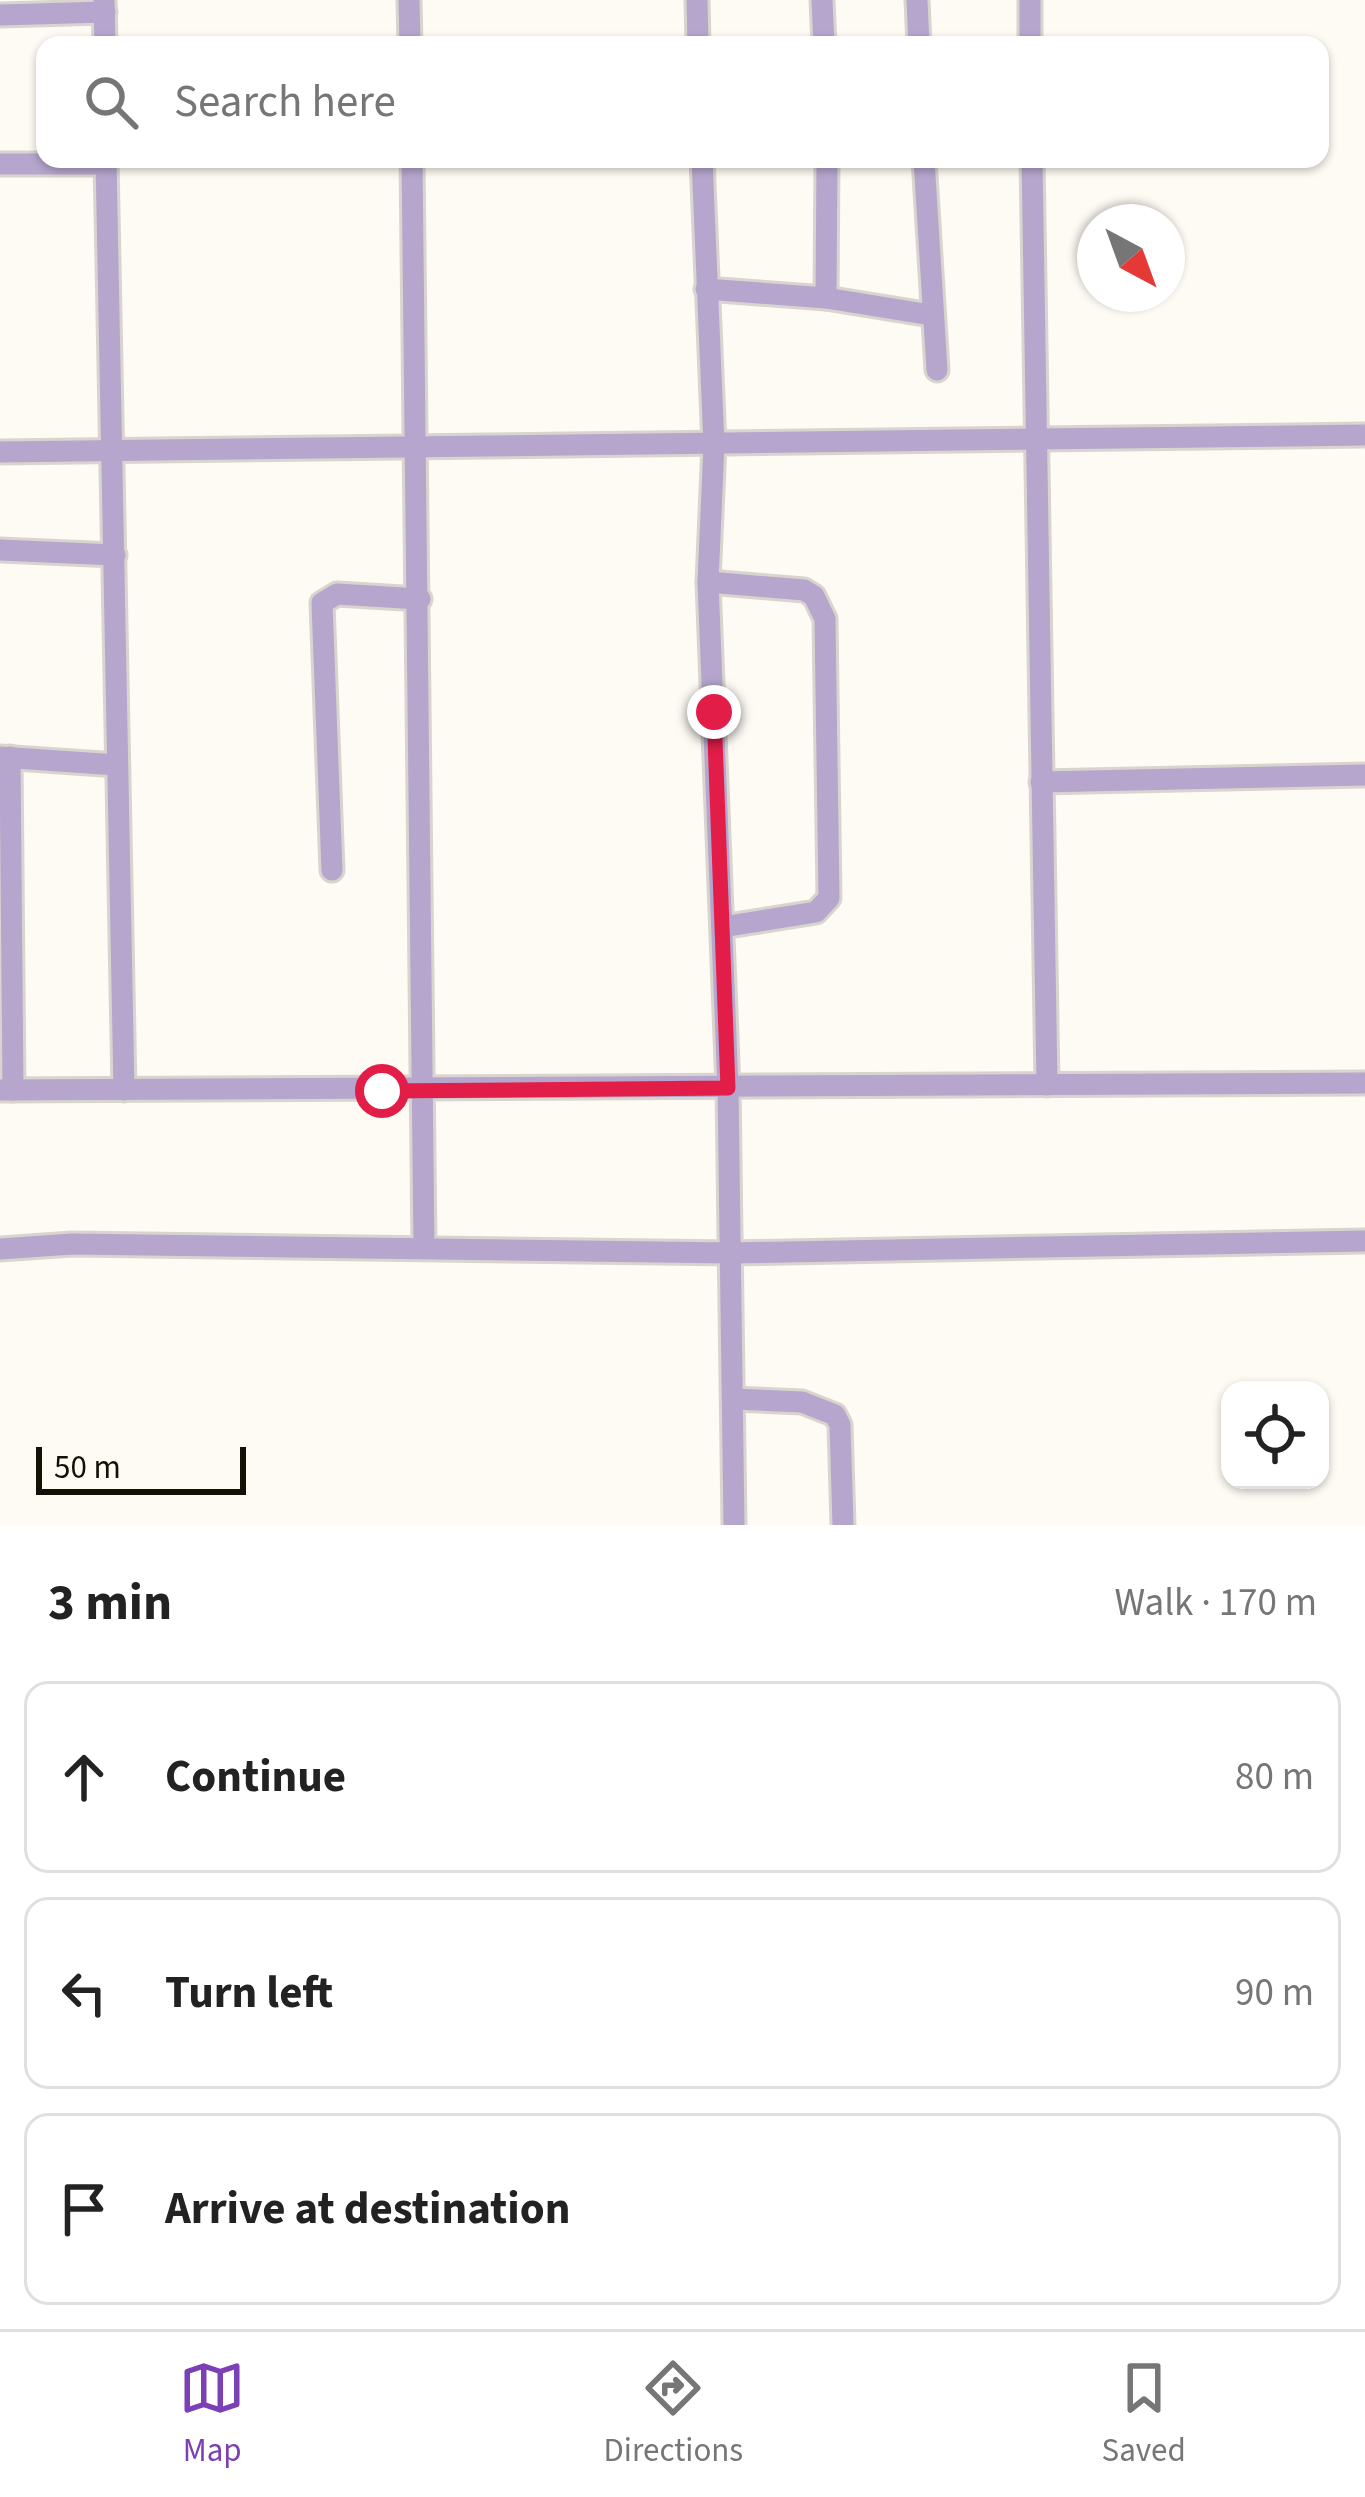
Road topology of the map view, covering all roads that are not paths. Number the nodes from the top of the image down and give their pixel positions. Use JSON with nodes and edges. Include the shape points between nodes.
{"nodes":[{"id":1,"x":410,"y":0,"type":"edge"},
{"id":2,"x":697,"y":0,"type":"edge"},
{"id":3,"x":822,"y":0,"type":"edge"},
{"id":4,"x":917,"y":0,"type":"edge"},
{"id":5,"x":1030,"y":0,"type":"edge"},
{"id":6,"x":105,"y":6,"type":"edge"},
{"id":7,"x":0,"y":15,"type":"edge"},
{"id":8,"x":410,"y":36,"type":"edge"},
{"id":9,"x":698,"y":36,"type":"edge"},
{"id":10,"x":824,"y":36,"type":"edge"},
{"id":11,"x":919,"y":36,"type":"edge"},
{"id":12,"x":1030,"y":36,"type":"edge"},
{"id":13,"x":36,"y":163,"type":"edge"},
{"id":14,"x":0,"y":164,"type":"edge"},
{"id":15,"x":106,"y":168,"type":"edge"},
{"id":16,"x":412,"y":168,"type":"edge"},
{"id":17,"x":702,"y":168,"type":"edge"},
{"id":18,"x":827,"y":168,"type":"edge"},
{"id":19,"x":924,"y":168,"type":"edge"},
{"id":20,"x":1032,"y":168,"type":"edge"},
{"id":21,"x":706,"y":289,"type":"junction"},
{"id":22,"x":826,"y":298,"type":"junction"},
{"id":23,"x":931,"y":315,"type":"junction"},
{"id":24,"x":937,"y":370,"type":"dead end"},
{"id":25,"x":1365,"y":435,"type":"edge"},
{"id":26,"x":1035,"y":442,"type":"junction"},
{"id":27,"x":714,"y":445,"type":"junction"},
{"id":28,"x":417,"y":450,"type":"junction"},
{"id":29,"x":0,"y":452,"type":"edge"},
{"id":30,"x":114,"y":452,"type":"junction"},
{"id":31,"x":0,"y":550,"type":"edge"},
{"id":32,"x":115,"y":555,"type":"junction"},
{"id":33,"x":709,"y":582,"type":"junction"},
{"id":34,"x":420,"y":599,"type":"junction"},
{"id":35,"x":5,"y":757,"type":"edge"},
{"id":36,"x":117,"y":765,"type":"junction"},
{"id":37,"x":1365,"y":775,"type":"edge"},
{"id":38,"x":1041,"y":782,"type":"junction"},
{"id":39,"x":332,"y":870,"type":"dead end"},
{"id":40,"x":722,"y":927,"type":"junction"},
{"id":41,"x":1365,"y":1083,"type":"edge"},
{"id":42,"x":1047,"y":1085,"type":"junction"},
{"id":43,"x":728,"y":1088,"type":"junction"},
{"id":44,"x":6,"y":1090,"type":"edge"},
{"id":45,"x":124,"y":1090,"type":"junction"},
{"id":46,"x":426,"y":1091,"type":"junction"},
{"id":47,"x":1365,"y":1241,"type":"edge"},
{"id":48,"x":424,"y":1248,"type":"junction"},
{"id":49,"x":0,"y":1249,"type":"edge"},
{"id":50,"x":731,"y":1253,"type":"junction"},
{"id":51,"x":733,"y":1399,"type":"junction"},
{"id":52,"x":734,"y":1525,"type":"edge"},
{"id":53,"x":843,"y":1525,"type":"edge"}],
"edges":[{"from":1,"to":8,"type":"street"},
{"from":2,"to":9,"type":"street"},
{"from":3,"to":10,"type":"street"},
{"from":4,"to":11,"type":"street"},
{"from":5,"to":12,"type":"street"},
{"from":6,"to":7,"type":"street"},
{"from":13,"to":14,"type":"street"},
{"from":15,"to":30,"type":"street"},
{"from":16,"to":28,"type":"street"},
{"from":17,"to":21,"type":"street"},
{"from":18,"to":22,"type":"street"},
{"from":19,"to":23,"type":"street"},
{"from":20,"to":26,"type":"street"},
{"from":21,"to":22,"type":"street"},
{"from":21,"to":27,"type":"street"},
{"from":22,"to":23,"type":"street"},
{"from":23,"to":24,"type":"street"},
{"from":25,"to":26,"type":"street"},
{"from":26,"to":27,"type":"street"},
{"from":26,"to":38,"type":"street"},
{"from":27,"to":28,"type":"street"},
{"from":27,"to":33,"type":"street"},
{"from":28,"to":30,"type":"street"},
{"from":28,"to":34,"type":"street"},
{"from":29,"to":30,"type":"street"},
{"from":30,"to":32,"type":"street"},
{"from":31,"to":32,"type":"street"},
{"from":32,"to":36,"type":"street"},
{"from":33,"to":40,"type":"street"},
{"from":33,"to":40,"type":"street","via":[[804,590],[825,619],[829,898],[816,912]]},
{"from":34,"to":39,"type":"street","via":[[337,594],[322,603]]},
{"from":34,"to":46,"type":"street"},
{"from":35,"to":36,"type":"street"},
{"from":35,"to":44,"type":"street"},
{"from":36,"to":45,"type":"street"},
{"from":37,"to":38,"type":"street"},
{"from":38,"to":42,"type":"street"},
{"from":40,"to":43,"type":"street"},
{"from":41,"to":42,"type":"street"},
{"from":42,"to":43,"type":"street"},
{"from":43,"to":46,"type":"street"},
{"from":43,"to":50,"type":"street"},
{"from":44,"to":45,"type":"street"},
{"from":45,"to":46,"type":"street"},
{"from":46,"to":48,"type":"street"},
{"from":47,"to":50,"type":"street"},
{"from":48,"to":49,"type":"street"},
{"from":48,"to":50,"type":"street"},
{"from":50,"to":51,"type":"street"},
{"from":51,"to":52,"type":"street"},
{"from":51,"to":53,"type":"street","via":[[802,1402],[835,1415]]}]}
